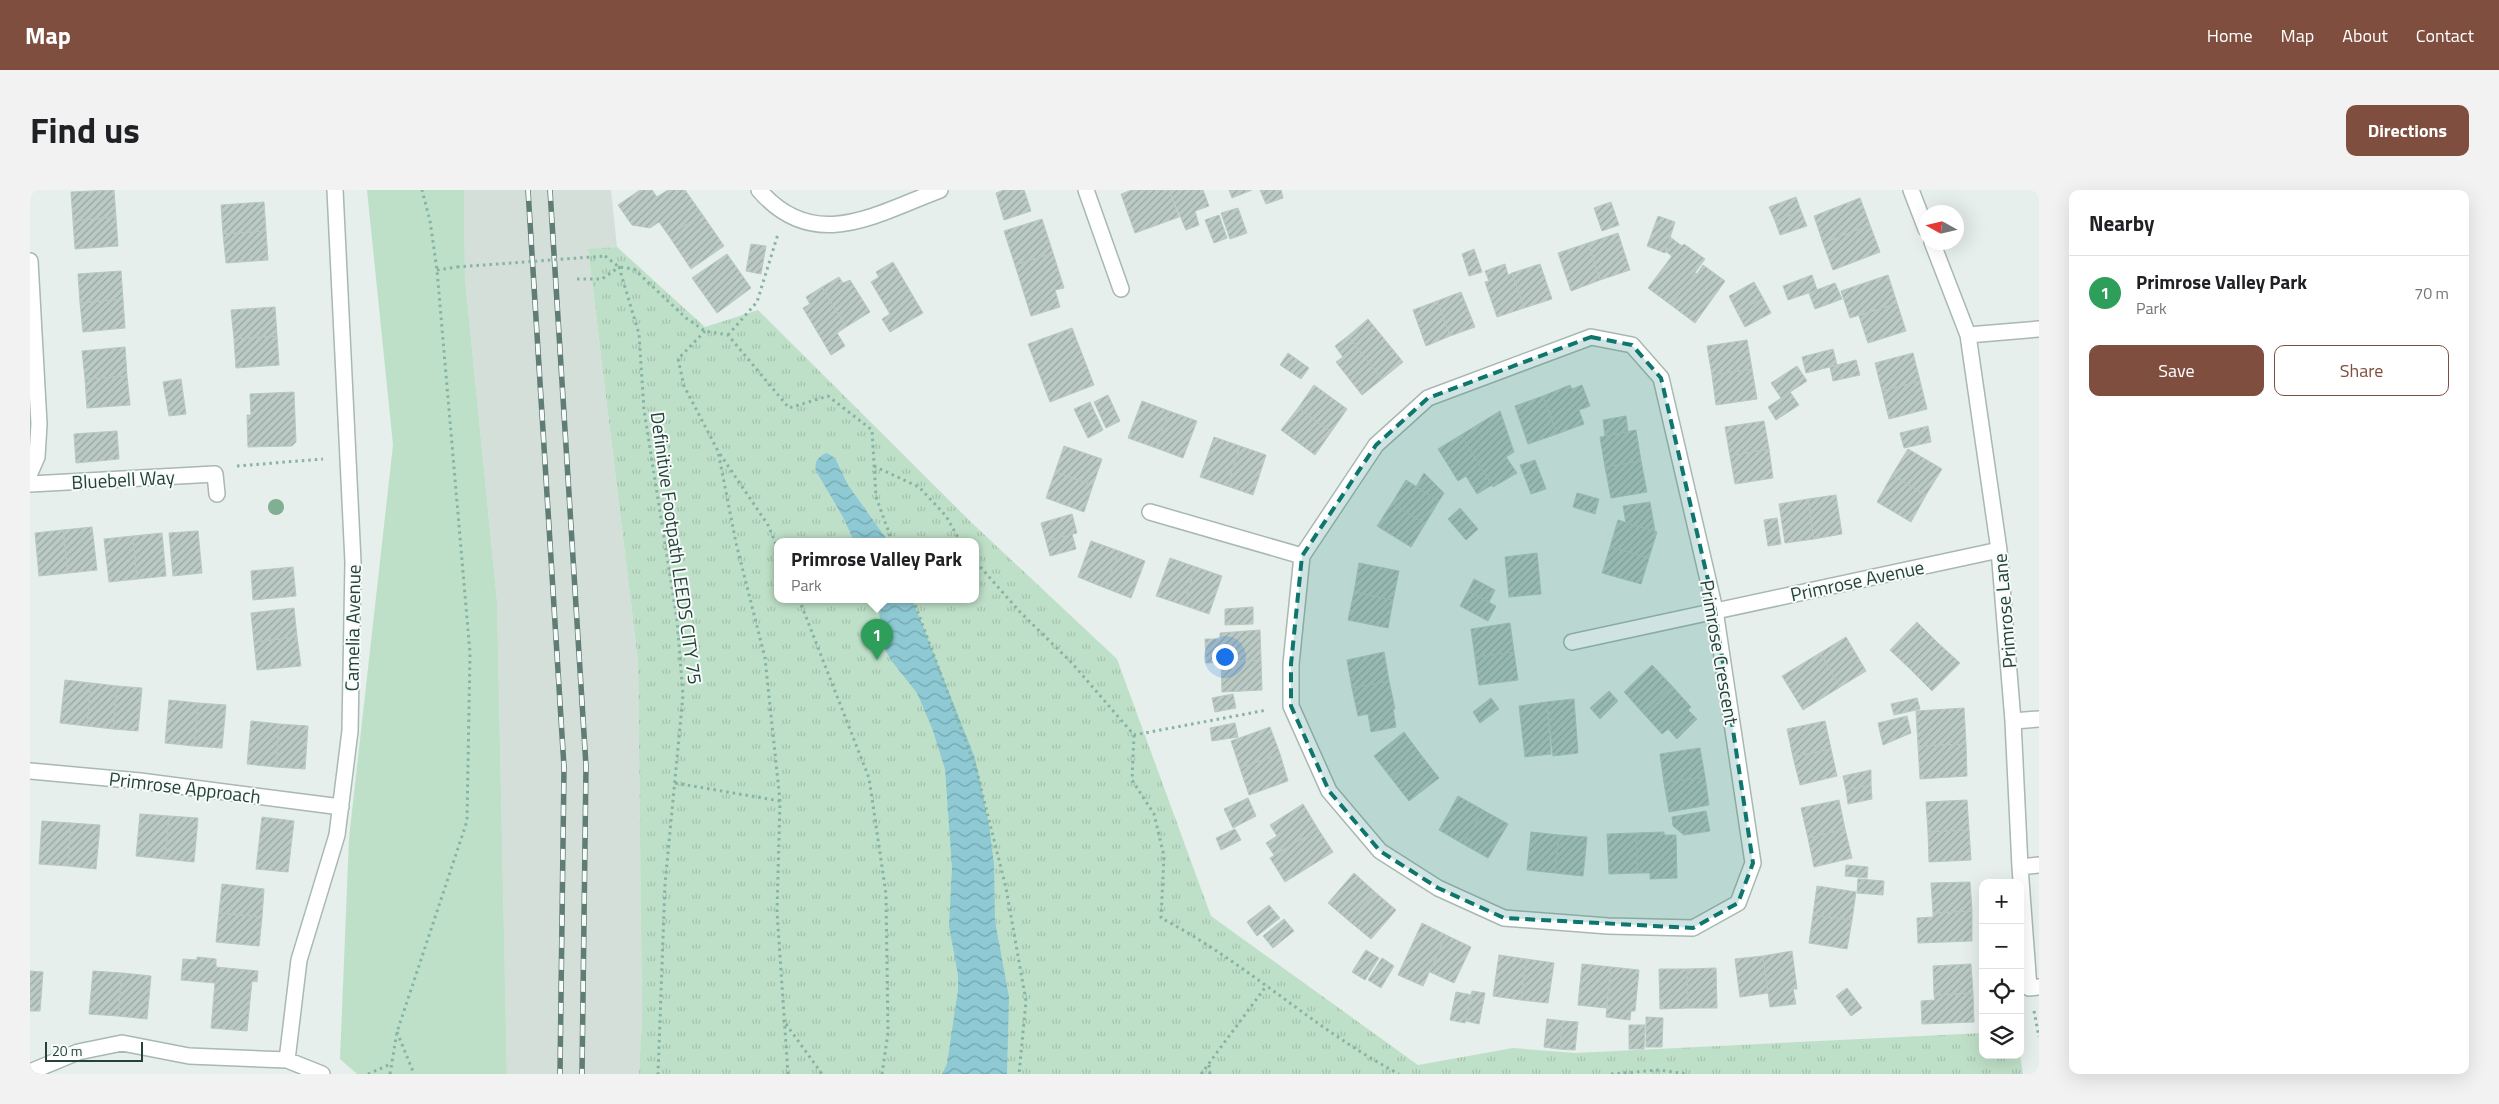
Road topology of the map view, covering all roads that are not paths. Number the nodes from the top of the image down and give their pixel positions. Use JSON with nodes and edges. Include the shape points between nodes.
{"nodes":[{"id":1,"x":335,"y":190,"type":"edge"},
{"id":2,"x":759,"y":190,"type":"edge"},
{"id":3,"x":940,"y":190,"type":"edge"},
{"id":4,"x":1086,"y":190,"type":"edge"},
{"id":5,"x":1911,"y":190,"type":"edge"},
{"id":6,"x":1919,"y":211,"type":"edge"},
{"id":7,"x":1935,"y":250,"type":"edge"},
{"id":8,"x":30,"y":261,"type":"edge"},
{"id":9,"x":1121,"y":289,"type":"dead end"},
{"id":10,"x":2039,"y":329,"type":"edge"},
{"id":11,"x":1968,"y":335,"type":"junction"},
{"id":12,"x":30,"y":473,"type":"edge"},
{"id":13,"x":30,"y":484,"type":"edge"},
{"id":14,"x":217,"y":494,"type":"dead end"},
{"id":15,"x":1150,"y":512,"type":"dead end"},
{"id":16,"x":2000,"y":550,"type":"junction"},
{"id":17,"x":1302,"y":556,"type":"junction"},
{"id":18,"x":1716,"y":610,"type":"junction"},
{"id":19,"x":1572,"y":642,"type":"dead end"},
{"id":20,"x":2039,"y":719,"type":"edge"},
{"id":21,"x":2013,"y":721,"type":"junction"},
{"id":22,"x":30,"y":771,"type":"edge"},
{"id":23,"x":340,"y":807,"type":"junction"},
{"id":24,"x":2039,"y":865,"type":"edge"},
{"id":25,"x":2020,"y":867,"type":"junction"},
{"id":26,"x":2034,"y":988,"type":"edge"},
{"id":27,"x":287,"y":1060,"type":"junction"},
{"id":28,"x":30,"y":1072,"type":"edge"},
{"id":29,"x":322,"y":1074,"type":"edge"}],
"edges":[{"from":1,"to":23,"type":"street","name":"Camelia Avenue","via":[[353,572],[350,731]]},
{"from":2,"to":3,"type":"street","via":[[783,214],[806,223],[831,226],[855,222]]},
{"from":4,"to":9,"type":"street"},
{"from":5,"to":6,"type":"street"},
{"from":7,"to":11,"type":"street","name":"Primrose Lane"},
{"from":8,"to":12,"type":"street","via":[[39,424],[37,457]]},
{"from":10,"to":11,"type":"street"},
{"from":11,"to":16,"type":"street","name":"Primrose Lane"},
{"from":13,"to":14,"type":"street","name":"Bluebell Way","via":[[215,474]]},
{"from":15,"to":17,"type":"street"},
{"from":16,"to":18,"type":"street","name":"Primrose Avenue"},
{"from":16,"to":21,"type":"street","name":"Primrose Lane"},
{"from":17,"to":18,"type":"street","name":"Primrose Crescent","via":[[1376,445],[1428,398],[1591,337],[1632,345],[1661,378]]},
{"from":17,"to":18,"type":"street","name":"Primrose Crescent","via":[[1291,664],[1291,706],[1329,791],[1380,851],[1438,888],[1504,918],[1693,928],[1738,903],[1753,863]]},
{"from":18,"to":19,"type":"street","name":"Primrose Avenue"},
{"from":20,"to":21,"type":"street"},
{"from":21,"to":25,"type":"street","name":"Primrose Lane"},
{"from":22,"to":23,"type":"street","name":"Primrose Approach","via":[[140,781]]},
{"from":23,"to":27,"type":"street","name":"Camelia Avenue","via":[[337,835],[299,960]]},
{"from":24,"to":25,"type":"street"},
{"from":25,"to":26,"type":"street","name":"Primrose Lane"},
{"from":27,"to":28,"type":"street","via":[[189,1056],[122,1043],[78,1052]]},
{"from":27,"to":29,"type":"street"}]}
